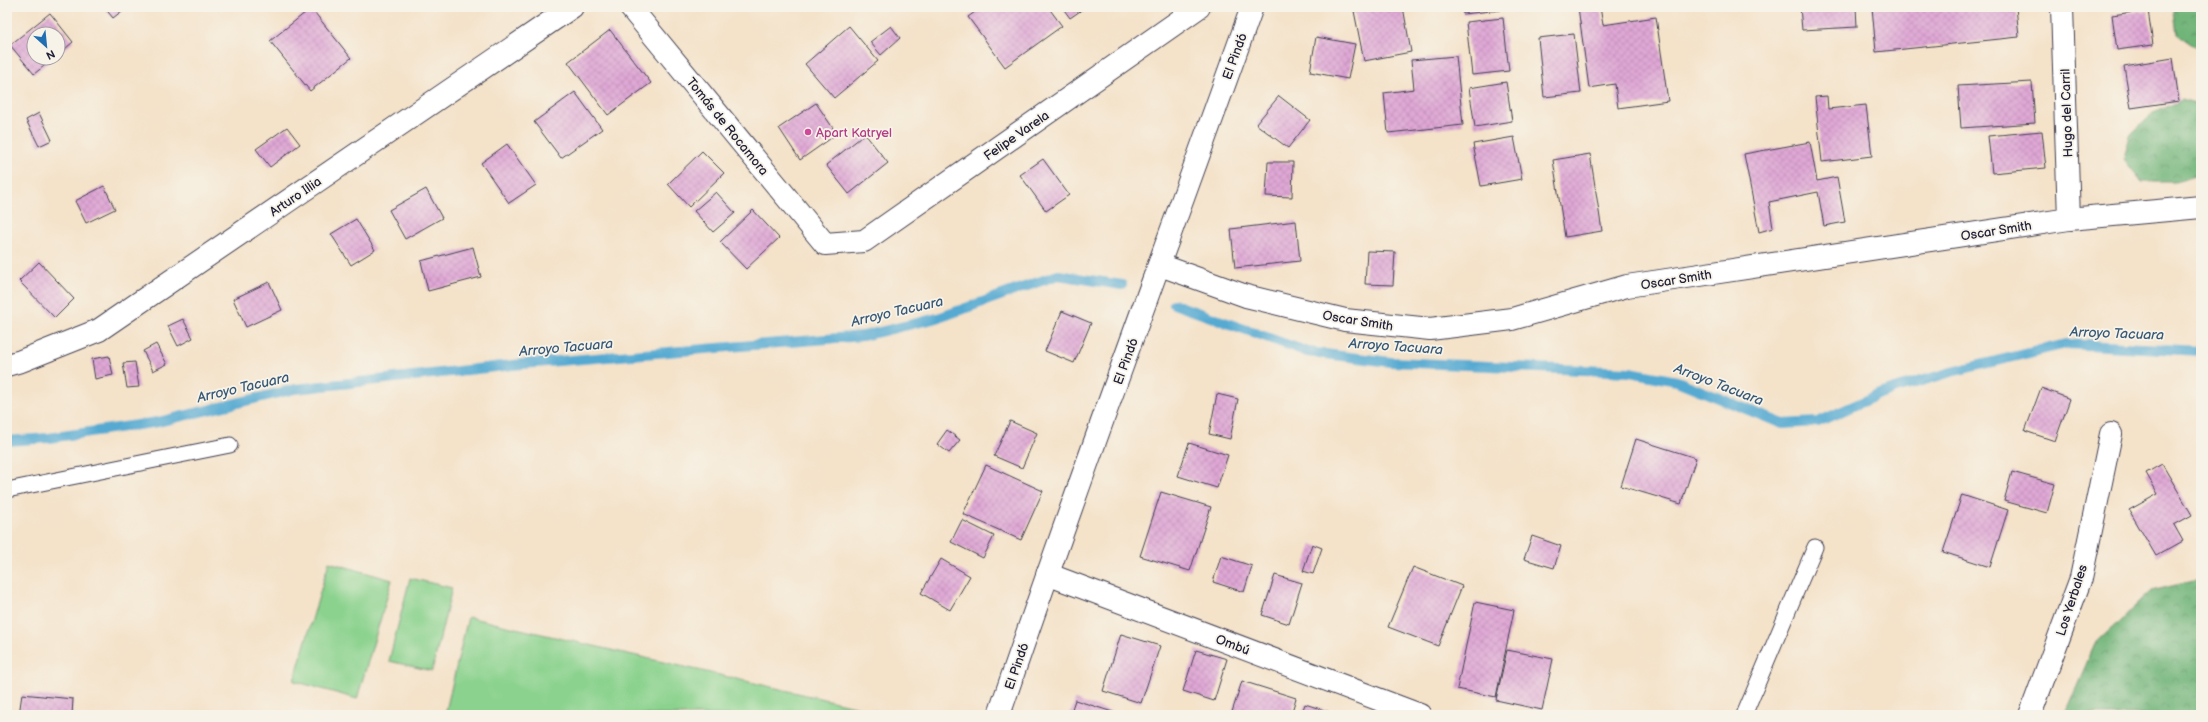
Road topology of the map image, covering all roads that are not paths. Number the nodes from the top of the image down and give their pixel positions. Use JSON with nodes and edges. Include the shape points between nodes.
{"nodes":[{"id":1,"x":572,"y":7,"type":"edge"},
{"id":2,"x":630,"y":7,"type":"edge"},
{"id":3,"x":1199,"y":7,"type":"edge"},
{"id":4,"x":1252,"y":7,"type":"edge"},
{"id":5,"x":2062,"y":7,"type":"edge"},
{"id":6,"x":2201,"y":207,"type":"edge"},
{"id":7,"x":2069,"y":219,"type":"junction"},
{"id":8,"x":825,"y":244,"type":"joint"},
{"id":9,"x":1160,"y":265,"type":"junction"},
{"id":10,"x":7,"y":365,"type":"edge"},
{"id":11,"x":2111,"y":434,"type":"dead end"},
{"id":12,"x":230,"y":445,"type":"dead end"},
{"id":13,"x":7,"y":490,"type":"edge"},
{"id":14,"x":1815,"y":547,"type":"dead end"},
{"id":15,"x":1047,"y":574,"type":"junction"},
{"id":16,"x":999,"y":715,"type":"edge"},
{"id":17,"x":1420,"y":715,"type":"edge"},
{"id":18,"x":1744,"y":715,"type":"edge"},
{"id":19,"x":2030,"y":715,"type":"edge"}],
"edges":[{"from":1,"to":10,"type":"street","name":"Arturo Illia","via":[[99,330]]},
{"from":2,"to":8,"type":"street","name":"Tomás de Rocamora"},
{"from":3,"to":8,"type":"street","name":"Felipe Varela","via":[[864,242]]},
{"from":4,"to":9,"type":"street","name":"El Pindó"},
{"from":5,"to":7,"type":"street","name":"Hugo del Carril"},
{"from":6,"to":7,"type":"street","name":"Oscar Smith"},
{"from":7,"to":9,"type":"street","name":"Oscar Smith","via":[[1627,286],[1512,320],[1430,329],[1345,320],[1246,296]]},
{"from":9,"to":15,"type":"street","name":"El Pindó"},
{"from":11,"to":19,"type":"street","name":"Los Yerbales","via":[[2081,578]]},
{"from":12,"to":13,"type":"lane"},
{"from":14,"to":18,"type":"lane"},
{"from":15,"to":16,"type":"street","name":"El Pindó"},
{"from":15,"to":17,"type":"street","name":"Ombú"}]}
